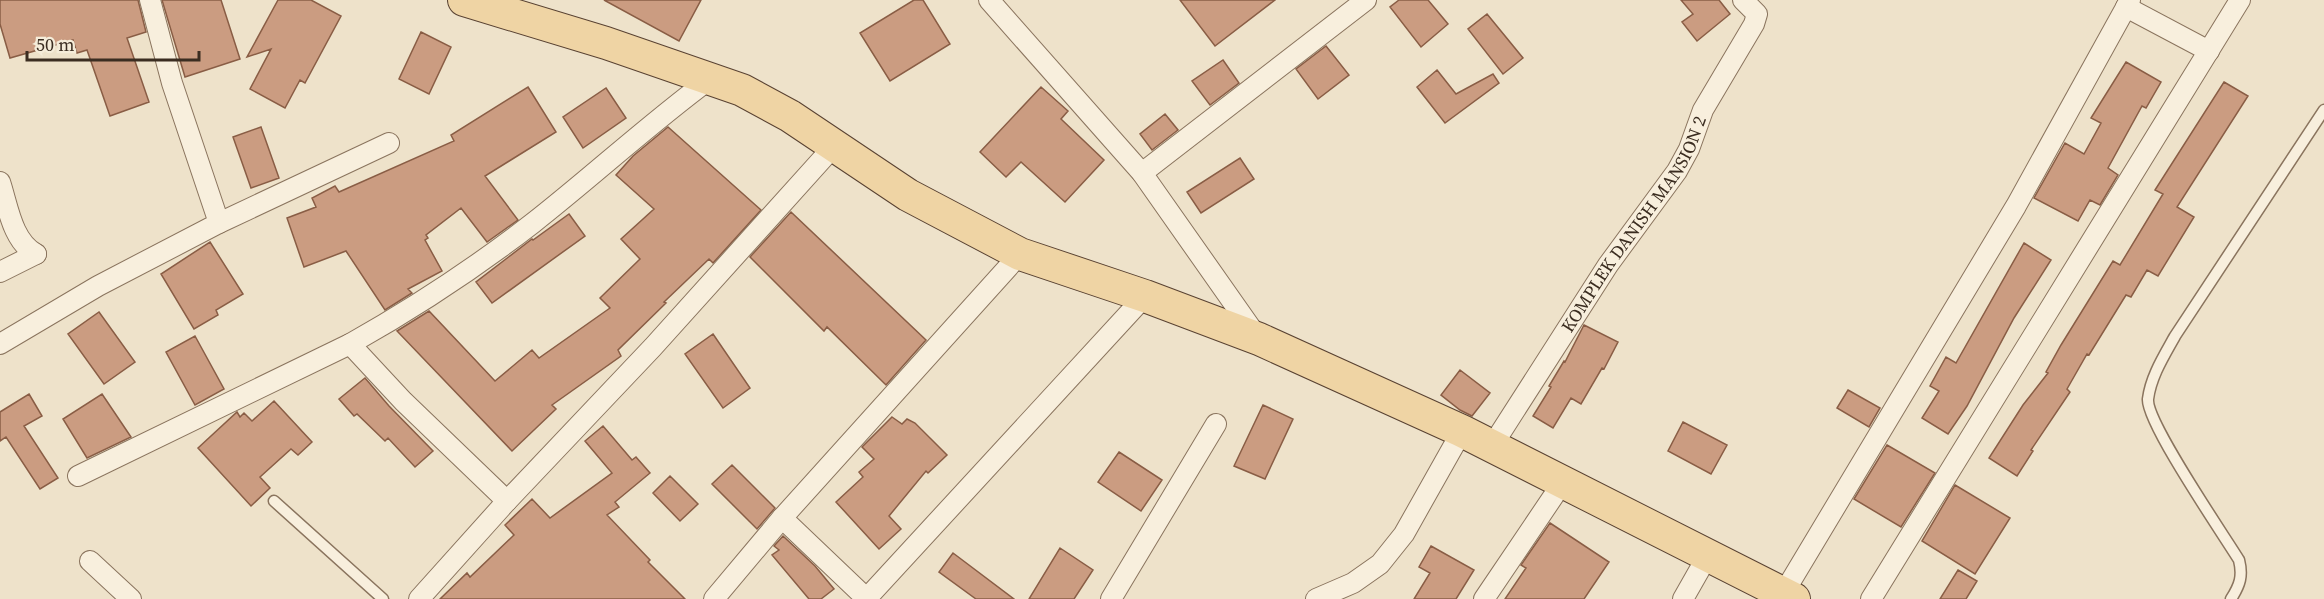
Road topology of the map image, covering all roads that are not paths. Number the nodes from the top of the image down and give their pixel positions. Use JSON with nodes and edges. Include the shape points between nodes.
{"nodes":[{"id":1,"x":150,"y":0,"type":"edge"},
{"id":2,"x":464,"y":0,"type":"edge"},
{"id":3,"x":989,"y":0,"type":"edge"},
{"id":4,"x":1366,"y":0,"type":"edge"},
{"id":5,"x":1743,"y":0,"type":"edge"},
{"id":6,"x":2240,"y":0,"type":"edge"},
{"id":7,"x":2128,"y":3,"type":"edge"},
{"id":8,"x":2209,"y":51,"type":"junction"},
{"id":9,"x":710,"y":79,"type":"junction"},
{"id":10,"x":2324,"y":110,"type":"edge"},
{"id":11,"x":389,"y":143,"type":"dead end"},
{"id":12,"x":834,"y":146,"type":"junction"},
{"id":13,"x":1142,"y":173,"type":"junction"},
{"id":14,"x":0,"y":182,"type":"edge"},
{"id":15,"x":219,"y":223,"type":"junction"},
{"id":16,"x":1020,"y":254,"type":"junction"},
{"id":17,"x":0,"y":272,"type":"edge"},
{"id":18,"x":1144,"y":296,"type":"junction"},
{"id":19,"x":1259,"y":339,"type":"junction"},
{"id":20,"x":0,"y":344,"type":"edge"},
{"id":21,"x":350,"y":344,"type":"junction"},
{"id":22,"x":1216,"y":424,"type":"dead end"},
{"id":23,"x":1462,"y":431,"type":"junction"},
{"id":24,"x":1492,"y":446,"type":"junction"},
{"id":25,"x":78,"y":476,"type":"dead end"},
{"id":26,"x":1563,"y":482,"type":"junction"},
{"id":27,"x":274,"y":501,"type":"dead end"},
{"id":28,"x":507,"y":501,"type":"junction"},
{"id":29,"x":782,"y":518,"type":"junction"},
{"id":30,"x":1708,"y":555,"type":"junction"},
{"id":31,"x":90,"y":561,"type":"dead end"},
{"id":32,"x":1788,"y":596,"type":"edge"},
{"id":33,"x":131,"y":599,"type":"edge"},
{"id":34,"x":383,"y":599,"type":"edge"},
{"id":35,"x":419,"y":599,"type":"edge"},
{"id":36,"x":714,"y":599,"type":"edge"},
{"id":37,"x":867,"y":599,"type":"edge"},
{"id":38,"x":1111,"y":599,"type":"edge"},
{"id":39,"x":1316,"y":599,"type":"edge"},
{"id":40,"x":1484,"y":599,"type":"edge"},
{"id":41,"x":1683,"y":599,"type":"edge"},
{"id":42,"x":1871,"y":599,"type":"edge"},
{"id":43,"x":2231,"y":599,"type":"edge"}],
"edges":[{"from":1,"to":15,"type":"street","via":[[172,83]]},
{"from":2,"to":9,"type":"main road"},
{"from":3,"to":13,"type":"street"},
{"from":4,"to":13,"type":"street"},
{"from":5,"to":24,"type":"street","name":"KOMPLEK DANISH MANSION 2","via":[[1757,14],[1754,24],[1703,110],[1677,171],[1608,265]]},
{"from":6,"to":8,"type":"street"},
{"from":7,"to":8,"type":"street"},
{"from":7,"to":32,"type":"street","via":[[2016,206]]},
{"from":8,"to":42,"type":"street"},
{"from":9,"to":12,"type":"main road","via":[[768,103]]},
{"from":9,"to":21,"type":"street","via":[[466,273]]},
{"from":10,"to":43,"type":"lane","via":[[2175,336],[2157,367],[2148,402],[2161,436],[2239,560],[2242,575]]},
{"from":11,"to":15,"type":"street"},
{"from":12,"to":16,"type":"main road","via":[[908,195]]},
{"from":12,"to":28,"type":"street","via":[[653,347]]},
{"from":13,"to":19,"type":"street"},
{"from":14,"to":17,"type":"street","via":[[19,238],[36,254]]},
{"from":15,"to":20,"type":"street","via":[[98,286]]},
{"from":16,"to":18,"type":"main road"},
{"from":16,"to":29,"type":"street"},
{"from":18,"to":19,"type":"main road"},
{"from":18,"to":37,"type":"street"},
{"from":19,"to":23,"type":"main road"},
{"from":21,"to":25,"type":"street"},
{"from":21,"to":28,"type":"street"},
{"from":22,"to":38,"type":"street"},
{"from":23,"to":24,"type":"main road"},
{"from":23,"to":39,"type":"street","via":[[1404,534],[1380,564],[1353,583]]},
{"from":24,"to":26,"type":"main road"},
{"from":26,"to":30,"type":"main road"},
{"from":26,"to":40,"type":"street"},
{"from":27,"to":34,"type":"lane"},
{"from":28,"to":35,"type":"street"},
{"from":29,"to":36,"type":"street"},
{"from":29,"to":37,"type":"street"},
{"from":30,"to":32,"type":"main road"},
{"from":30,"to":41,"type":"street"},
{"from":31,"to":33,"type":"street"}]}
